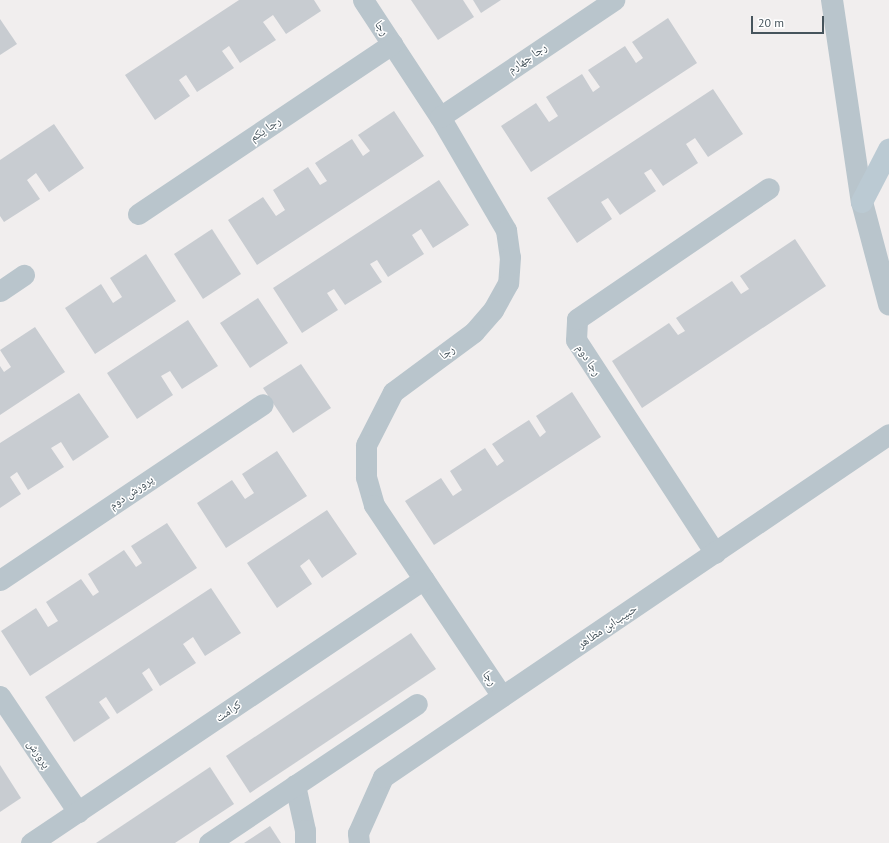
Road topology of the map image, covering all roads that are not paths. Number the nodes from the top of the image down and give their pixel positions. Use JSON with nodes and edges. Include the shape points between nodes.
{"nodes":[{"id":1,"x":363,"y":0,"type":"edge"},
{"id":2,"x":614,"y":0,"type":"edge"},
{"id":3,"x":832,"y":0,"type":"edge"},
{"id":4,"x":392,"y":44,"type":"junction"},
{"id":5,"x":440,"y":117,"type":"junction"},
{"id":6,"x":889,"y":150,"type":"edge"},
{"id":7,"x":770,"y":188,"type":"dead end"},
{"id":8,"x":862,"y":202,"type":"junction"},
{"id":9,"x":138,"y":214,"type":"dead end"},
{"id":10,"x":24,"y":275,"type":"dead end"},
{"id":11,"x":0,"y":291,"type":"edge"},
{"id":12,"x":889,"y":304,"type":"edge"},
{"id":13,"x":262,"y":404,"type":"dead end"},
{"id":14,"x":889,"y":434,"type":"edge"},
{"id":15,"x":715,"y":553,"type":"junction"},
{"id":16,"x":0,"y":580,"type":"edge"},
{"id":17,"x":424,"y":580,"type":"junction"},
{"id":18,"x":0,"y":696,"type":"edge"},
{"id":19,"x":502,"y":696,"type":"junction"},
{"id":20,"x":417,"y":704,"type":"dead end"},
{"id":21,"x":295,"y":786,"type":"junction"},
{"id":22,"x":78,"y":812,"type":"junction"},
{"id":23,"x":32,"y":843,"type":"edge"},
{"id":24,"x":209,"y":843,"type":"edge"},
{"id":25,"x":305,"y":843,"type":"edge"},
{"id":26,"x":359,"y":843,"type":"edge"}],
"edges":[{"from":1,"to":4,"type":"street","name":"رجا"},
{"from":2,"to":5,"type":"street","name":"رجا چهارم"},
{"from":3,"to":8,"type":"street"},
{"from":4,"to":5,"type":"street","name":"رجا"},
{"from":4,"to":9,"type":"street","name":"رجا یکم"},
{"from":5,"to":17,"type":"street","name":"رجا","via":[[506,230],[510,257],[508,283],[493,310],[474,332],[393,392],[366,446],[366,477],[374,505]]},
{"from":6,"to":8,"type":"main road"},
{"from":7,"to":15,"type":"street","name":"رجا دوم","via":[[577,319],[576,340]]},
{"from":8,"to":12,"type":"street"},
{"from":10,"to":11,"type":"street"},
{"from":13,"to":16,"type":"street","name":"پرورش دوم"},
{"from":14,"to":15,"type":"street","name":"حبیب‌ابن مظاهر"},
{"from":15,"to":19,"type":"street","name":"حبیب‌ابن مظاهر"},
{"from":17,"to":19,"type":"street","name":"رجا"},
{"from":17,"to":22,"type":"street","name":"کرامت"},
{"from":18,"to":22,"type":"street","name":"پرورش"},
{"from":19,"to":26,"type":"street","name":"حبیب‌ابن مظاهر","via":[[383,777],[358,833]]},
{"from":20,"to":21,"type":"street"},
{"from":21,"to":24,"type":"street"},
{"from":21,"to":25,"type":"street","via":[[305,830]]},
{"from":22,"to":23,"type":"street","name":"کرامت"}]}
